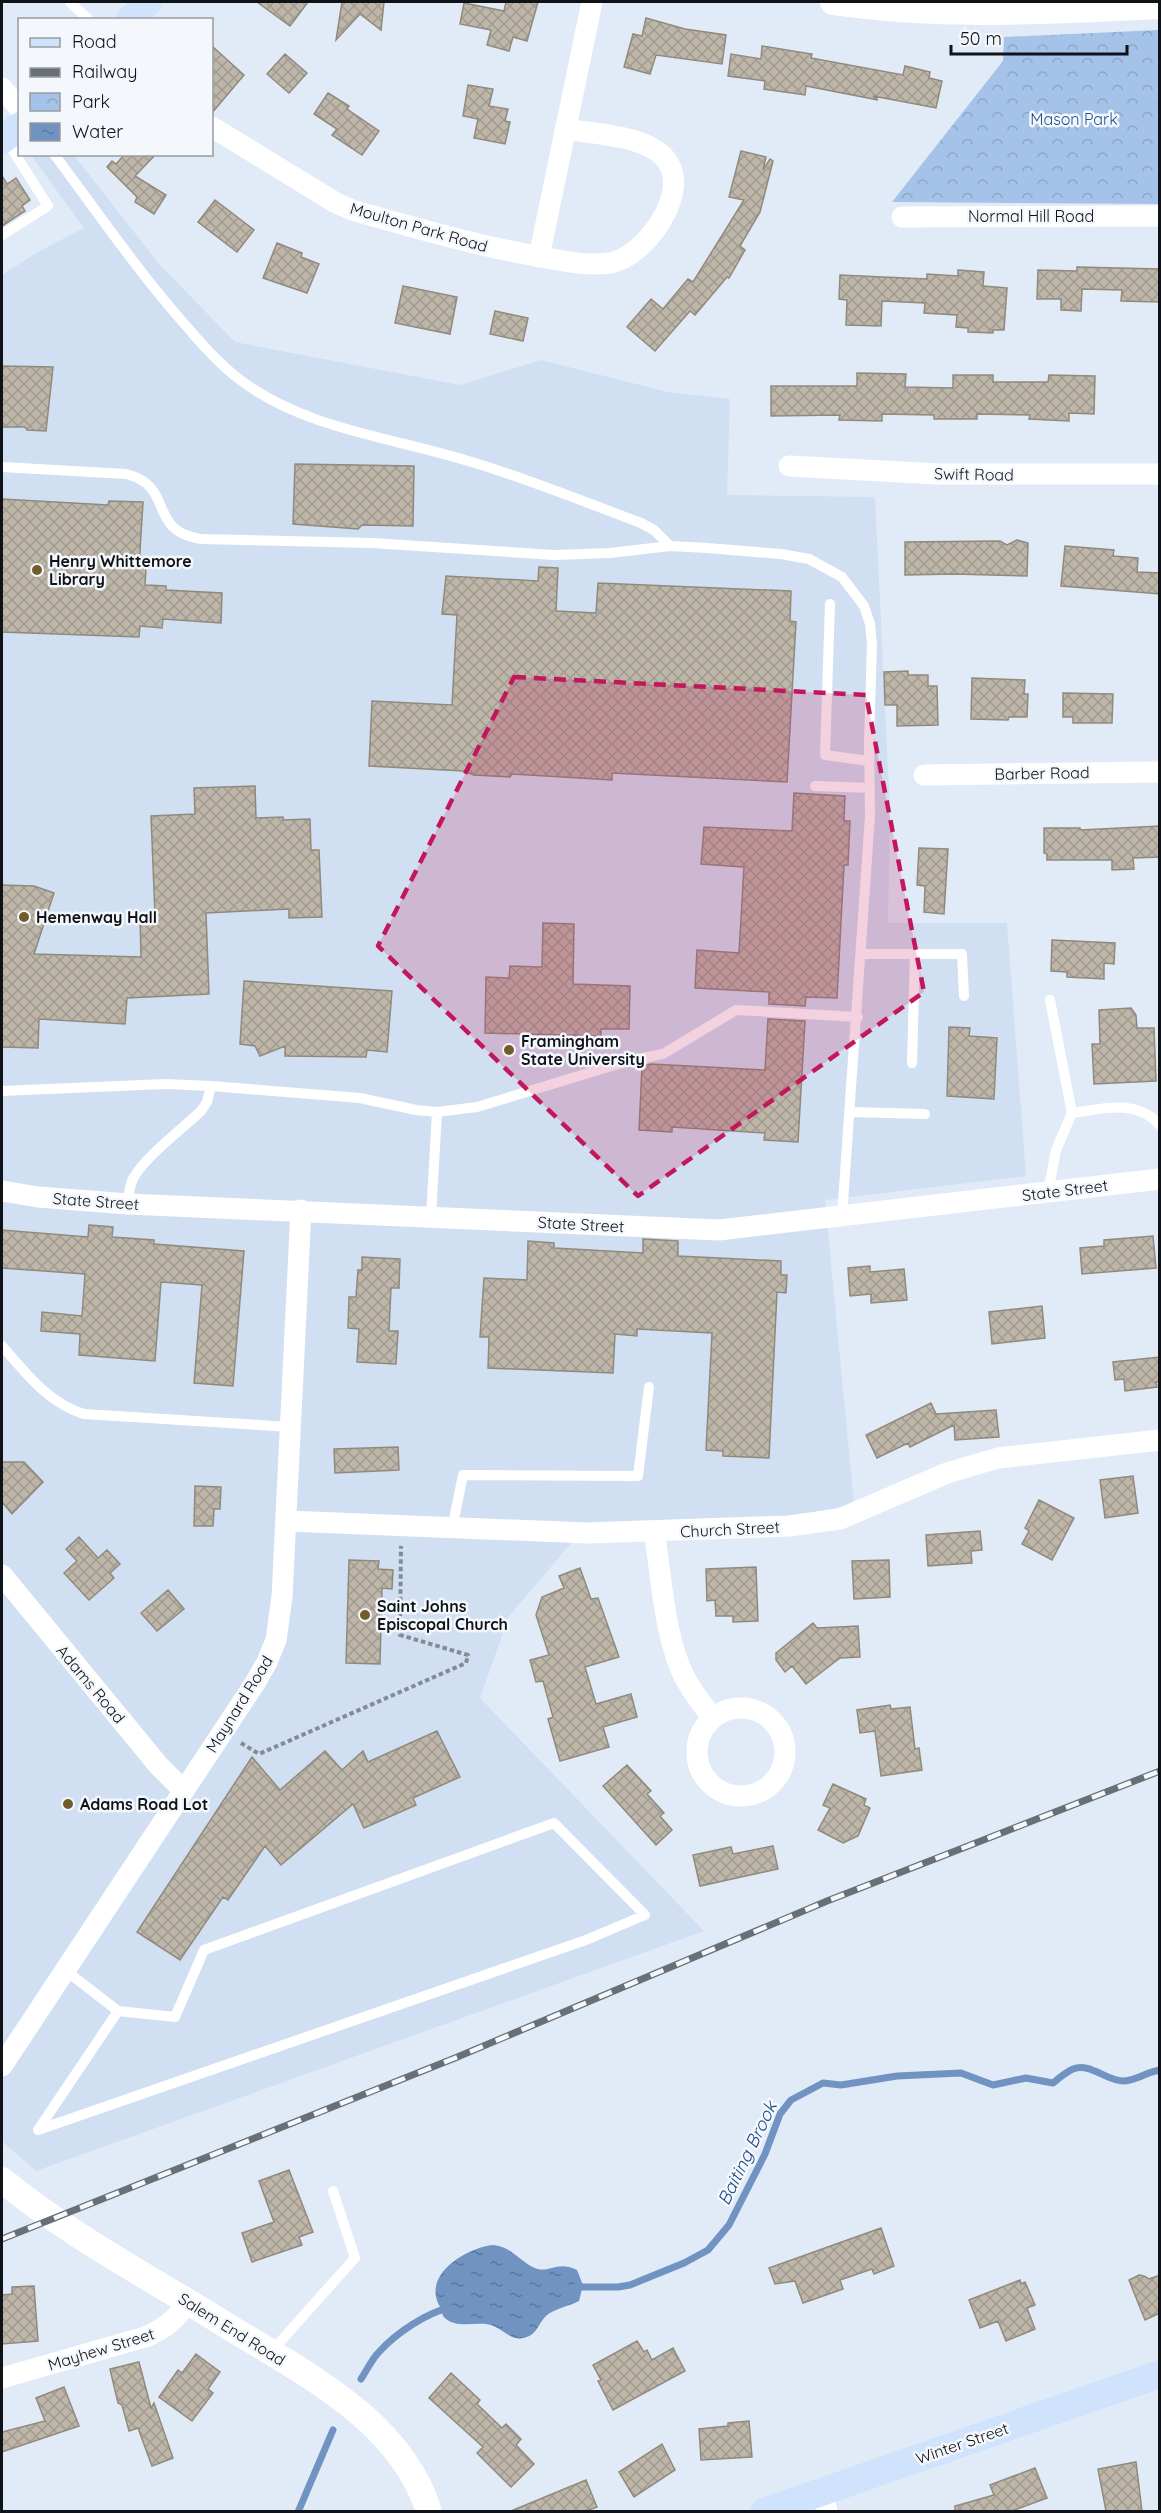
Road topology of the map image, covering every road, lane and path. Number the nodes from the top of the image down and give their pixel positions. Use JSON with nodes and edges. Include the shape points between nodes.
{"nodes":[{"id":1,"x":70,"y":2,"type":"edge"},
{"id":2,"x":148,"y":2,"type":"edge"},
{"id":3,"x":592,"y":2,"type":"edge"},
{"id":4,"x":833,"y":2,"type":"edge"},
{"id":5,"x":1144,"y":5,"type":"edge"},
{"id":6,"x":87,"y":18,"type":"edge"},
{"id":7,"x":132,"y":18,"type":"edge"},
{"id":8,"x":2,"y":88,"type":"edge"},
{"id":9,"x":18,"y":107,"type":"edge"},
{"id":10,"x":213,"y":128,"type":"edge"},
{"id":11,"x":565,"y":129,"type":"junction"},
{"id":12,"x":8,"y":134,"type":"edge"},
{"id":13,"x":18,"y":152,"type":"edge"},
{"id":14,"x":20,"y":156,"type":"edge"},
{"id":15,"x":55,"y":156,"type":"edge"},
{"id":16,"x":1160,"y":216,"type":"edge"},
{"id":17,"x":902,"y":217,"type":"dead end"},
{"id":18,"x":2,"y":236,"type":"edge"},
{"id":19,"x":539,"y":257,"type":"junction"},
{"id":20,"x":789,"y":466,"type":"dead end"},
{"id":21,"x":2,"y":467,"type":"edge"},
{"id":22,"x":1160,"y":474,"type":"edge"},
{"id":23,"x":670,"y":546,"type":"junction"},
{"id":24,"x":830,"y":604,"type":"dead end"},
{"id":25,"x":869,"y":761,"type":"junction"},
{"id":26,"x":1160,"y":771,"type":"edge"},
{"id":27,"x":924,"y":775,"type":"dead end"},
{"id":28,"x":815,"y":786,"type":"dead end"},
{"id":29,"x":870,"y":788,"type":"junction"},
{"id":30,"x":862,"y":954,"type":"junction"},
{"id":31,"x":915,"y":954,"type":"junction"},
{"id":32,"x":964,"y":996,"type":"dead end"},
{"id":33,"x":1050,"y":1000,"type":"dead end"},
{"id":34,"x":858,"y":1017,"type":"junction"},
{"id":35,"x":912,"y":1062,"type":"dead end"},
{"id":36,"x":211,"y":1086,"type":"junction"},
{"id":37,"x":2,"y":1091,"type":"edge"},
{"id":38,"x":437,"y":1112,"type":"junction"},
{"id":39,"x":850,"y":1112,"type":"junction"},
{"id":40,"x":1071,"y":1113,"type":"junction"},
{"id":41,"x":925,"y":1114,"type":"dead end"},
{"id":42,"x":1160,"y":1125,"type":"edge"},
{"id":43,"x":1160,"y":1179,"type":"edge"},
{"id":44,"x":2,"y":1191,"type":"edge"},
{"id":45,"x":1048,"y":1192,"type":"junction"},
{"id":46,"x":128,"y":1204,"type":"junction"},
{"id":47,"x":301,"y":1210,"type":"junction"},
{"id":48,"x":842,"y":1216,"type":"junction"},
{"id":49,"x":431,"y":1217,"type":"junction"},
{"id":50,"x":2,"y":1346,"type":"edge"},
{"id":51,"x":649,"y":1387,"type":"dead end"},
{"id":52,"x":291,"y":1426,"type":"junction"},
{"id":53,"x":1160,"y":1440,"type":"edge"},
{"id":54,"x":287,"y":1521,"type":"junction"},
{"id":55,"x":401,"y":1526,"type":"junction"},
{"id":56,"x":452,"y":1529,"type":"junction"},
{"id":57,"x":654,"y":1532,"type":"junction"},
{"id":58,"x":2,"y":1575,"type":"edge"},
{"id":59,"x":713,"y":1718,"type":"junction"},
{"id":60,"x":222,"y":1732,"type":"junction"},
{"id":61,"x":183,"y":1790,"type":"junction"},
{"id":62,"x":65,"y":1970,"type":"junction"},
{"id":63,"x":118,"y":2011,"type":"junction"},
{"id":64,"x":2,"y":2066,"type":"edge"},
{"id":65,"x":2,"y":2180,"type":"edge"},
{"id":66,"x":333,"y":2191,"type":"dead end"},
{"id":67,"x":189,"y":2301,"type":"junction"},
{"id":68,"x":271,"y":2352,"type":"junction"},
{"id":69,"x":1160,"y":2374,"type":"edge"},
{"id":70,"x":2,"y":2378,"type":"edge"},
{"id":71,"x":416,"y":2478,"type":"junction"},
{"id":72,"x":825,"y":2501,"type":"edge"},
{"id":73,"x":429,"y":2511,"type":"edge"},
{"id":74,"x":447,"y":2511,"type":"edge"},
{"id":75,"x":764,"y":2511,"type":"edge"}],
"edges":[{"from":1,"to":6,"type":"lane"},
{"from":2,"to":7,"type":"main road"},
{"from":3,"to":11,"type":"street"},
{"from":4,"to":5,"type":"street","via":[[947,12]]},
{"from":8,"to":9,"type":"street"},
{"from":10,"to":19,"type":"street","name":"Moulton Park Road","via":[[352,210]]},
{"from":11,"to":19,"type":"street"},
{"from":11,"to":19,"type":"street","name":"Moulton Park Road","via":[[643,144],[668,161],[673,173],[671,203],[661,220],[626,258],[597,264]]},
{"from":12,"to":13,"type":"lane"},
{"from":14,"to":18,"type":"lane","via":[[48,206]]},
{"from":15,"to":23,"type":"lane","via":[[174,313],[218,360],[262,395],[314,419],[527,480],[640,523]]},
{"from":16,"to":17,"type":"street","name":"Normal Hill Road"},
{"from":20,"to":22,"type":"street","name":"Swift Road","via":[[938,474]]},
{"from":21,"to":23,"type":"lane","via":[[138,477],[150,485],[174,531],[187,537],[372,543],[554,555]]},
{"from":23,"to":25,"type":"lane","via":[[800,558],[842,577],[864,606],[870,624]]},
{"from":24,"to":25,"type":"lane","via":[[825,754]]},
{"from":25,"to":29,"type":"lane"},
{"from":26,"to":27,"type":"street","name":"Barber Road"},
{"from":28,"to":29,"type":"lane"},
{"from":29,"to":30,"type":"lane"},
{"from":30,"to":31,"type":"lane"},
{"from":30,"to":34,"type":"lane"},
{"from":31,"to":32,"type":"lane","via":[[962,954]]},
{"from":31,"to":35,"type":"lane"},
{"from":33,"to":40,"type":"lane"},
{"from":34,"to":38,"type":"lane","via":[[736,1010],[663,1054],[477,1107]]},
{"from":34,"to":39,"type":"lane"},
{"from":36,"to":37,"type":"lane","via":[[165,1084]]},
{"from":36,"to":38,"type":"lane","via":[[360,1098]]},
{"from":36,"to":46,"type":"lane","via":[[201,1111],[134,1178]]},
{"from":38,"to":49,"type":"lane"},
{"from":39,"to":41,"type":"lane"},
{"from":39,"to":48,"type":"lane"},
{"from":40,"to":42,"type":"lane","via":[[1125,1106],[1151,1116]]},
{"from":40,"to":45,"type":"lane","via":[[1056,1150]]},
{"from":43,"to":45,"type":"street","name":"State Street"},
{"from":44,"to":46,"type":"street","name":"State Street"},
{"from":45,"to":48,"type":"street","name":"State Street"},
{"from":46,"to":47,"type":"street","name":"State Street"},
{"from":47,"to":49,"type":"street","name":"State Street"},
{"from":47,"to":52,"type":"street","name":"Maynard Road"},
{"from":48,"to":49,"type":"street","name":"State Street","via":[[720,1230]]},
{"from":50,"to":52,"type":"lane","via":[[54,1401],[84,1414]]},
{"from":51,"to":56,"type":"lane","via":[[638,1476],[463,1475]]},
{"from":52,"to":54,"type":"street","name":"Maynard Road"},
{"from":53,"to":57,"type":"street","name":"Church Street","via":[[970,1465],[840,1519],[789,1526]]},
{"from":54,"to":55,"type":"street","name":"Church Street"},
{"from":54,"to":60,"type":"street","name":"Maynard Road","via":[[276,1640],[267,1662]]},
{"from":55,"to":56,"type":"street","name":"Church Street"},
{"from":55,"to":60,"type":"path","via":[[400,1635],[468,1655],[466,1663],[259,1754]]},
{"from":56,"to":57,"type":"street","name":"Church Street"},
{"from":57,"to":59,"type":"street","via":[[677,1657],[686,1679]]},
{"from":58,"to":61,"type":"street","name":"Adams Road"},
{"from":59,"to":59,"type":"street","via":[[737,1708],[762,1714],[774,1723],[784,1747],[780,1771],[772,1784],[759,1793],[742,1796],[727,1794],[705,1778],[698,1764],[697,1746],[702,1730]]},
{"from":60,"to":61,"type":"street","name":"Maynard Road"},
{"from":61,"to":62,"type":"street","name":"Maynard Road"},
{"from":62,"to":63,"type":"lane"},
{"from":62,"to":64,"type":"street","name":"Maynard Road"},
{"from":63,"to":63,"type":"lane","via":[[38,2130],[586,1940],[645,1915],[554,1823],[204,1950],[176,2017]]},
{"from":65,"to":67,"type":"street","name":"Salem End Road","via":[[70,2229]]},
{"from":66,"to":68,"type":"lane","via":[[355,2258]]},
{"from":67,"to":68,"type":"street","name":"Salem End Road"},
{"from":67,"to":70,"type":"street","name":"Mayhew Street","via":[[172,2322],[153,2334]]},
{"from":68,"to":71,"type":"street","name":"Salem End Road","via":[[370,2423]]},
{"from":69,"to":72,"type":"main road","name":"Winter Street"},
{"from":71,"to":73,"type":"street","name":"Salem End Road"},
{"from":71,"to":74,"type":"street"},
{"from":72,"to":75,"type":"main road","name":"Winter Street"}]}
